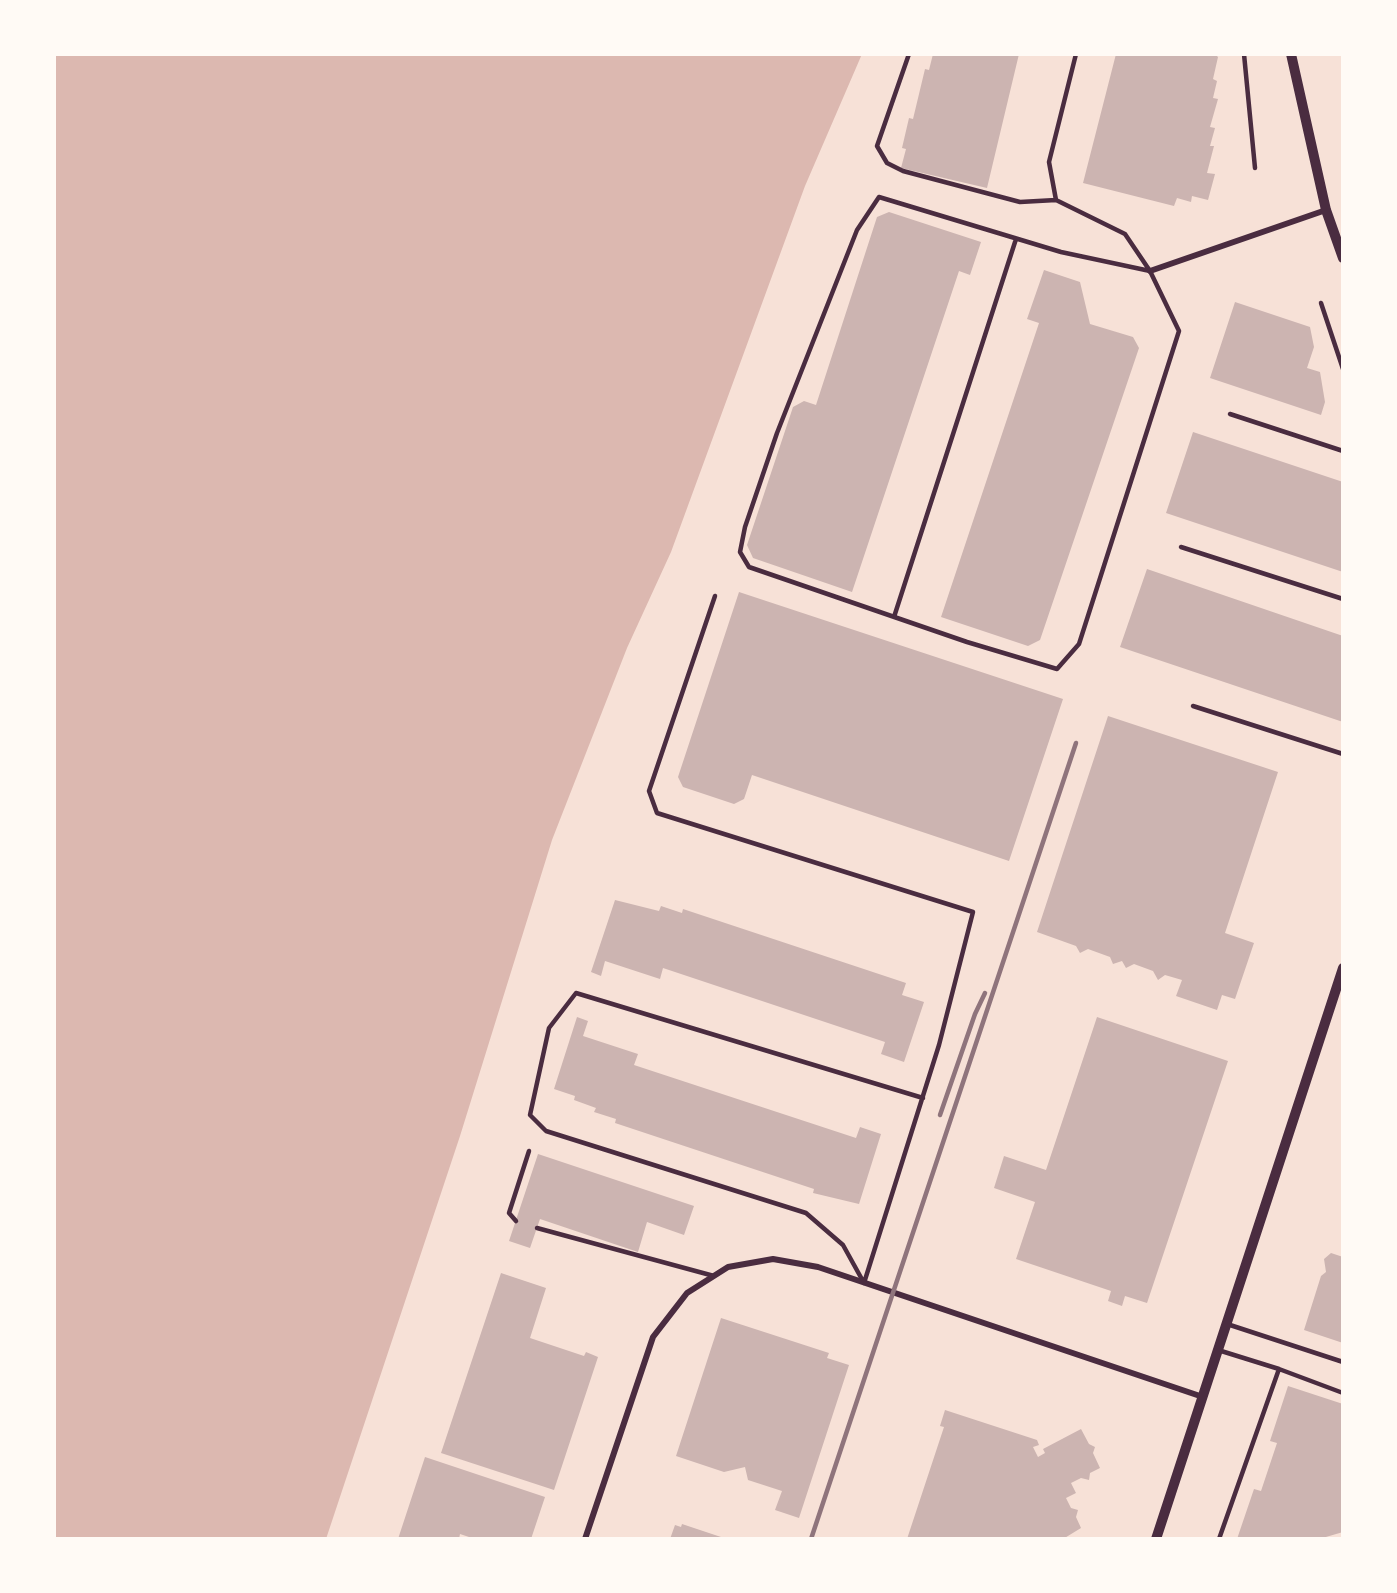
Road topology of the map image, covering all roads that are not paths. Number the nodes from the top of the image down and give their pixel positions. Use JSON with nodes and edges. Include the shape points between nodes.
{"nodes":[{"id":1,"x":909,"y":54,"type":"edge"},
{"id":2,"x":1076,"y":54,"type":"edge"},
{"id":3,"x":1244,"y":54,"type":"edge"},
{"id":4,"x":1291,"y":54,"type":"edge"},
{"id":5,"x":1255,"y":168,"type":"dead end"},
{"id":6,"x":1056,"y":200,"type":"junction"},
{"id":7,"x":1326,"y":210,"type":"junction"},
{"id":8,"x":1016,"y":239,"type":"junction"},
{"id":9,"x":1343,"y":258,"type":"edge"},
{"id":10,"x":1150,"y":271,"type":"junction"},
{"id":11,"x":1321,"y":303,"type":"dead end"},
{"id":12,"x":1343,"y":369,"type":"edge"},
{"id":13,"x":1230,"y":414,"type":"dead end"},
{"id":14,"x":1343,"y":451,"type":"edge"},
{"id":15,"x":1181,"y":548,"type":"dead end"},
{"id":16,"x":715,"y":596,"type":"dead end"},
{"id":17,"x":1343,"y":599,"type":"edge"},
{"id":18,"x":894,"y":617,"type":"junction"},
{"id":19,"x":1193,"y":706,"type":"dead end"},
{"id":20,"x":1343,"y":754,"type":"edge"},
{"id":21,"x":1343,"y":968,"type":"edge"},
{"id":22,"x":923,"y":1098,"type":"junction"},
{"id":23,"x":529,"y":1151,"type":"dead end"},
{"id":24,"x":516,"y":1221,"type":"dead end"},
{"id":25,"x":537,"y":1228,"type":"dead end"},
{"id":26,"x":714,"y":1276,"type":"junction"},
{"id":27,"x":864,"y":1283,"type":"junction"},
{"id":28,"x":1227,"y":1324,"type":"junction"},
{"id":29,"x":1218,"y":1350,"type":"junction"},
{"id":30,"x":1343,"y":1362,"type":"edge"},
{"id":31,"x":1279,"y":1370,"type":"junction"},
{"id":32,"x":1343,"y":1393,"type":"edge"},
{"id":33,"x":1203,"y":1397,"type":"junction"},
{"id":34,"x":585,"y":1539,"type":"edge"},
{"id":35,"x":1156,"y":1539,"type":"edge"},
{"id":36,"x":1219,"y":1539,"type":"edge"}],
"edges":[{"from":1,"to":6,"type":"lane","via":[[877,146],[887,164],[1020,202]]},
{"from":2,"to":6,"type":"lane","via":[[1049,162]]},
{"from":3,"to":5,"type":"lane"},
{"from":4,"to":7,"type":"street"},
{"from":6,"to":10,"type":"lane","via":[[1125,234]]},
{"from":7,"to":9,"type":"street"},
{"from":7,"to":10,"type":"street"},
{"from":8,"to":10,"type":"lane"},
{"from":8,"to":18,"type":"lane"},
{"from":8,"to":18,"type":"lane","via":[[879,197],[857,230],[777,433],[745,527],[740,552],[748,567]]},
{"from":10,"to":18,"type":"lane","via":[[1179,331],[1079,644],[1057,669]]},
{"from":11,"to":12,"type":"lane"},
{"from":13,"to":14,"type":"lane"},
{"from":15,"to":17,"type":"lane"},
{"from":16,"to":22,"type":"lane","via":[[649,791],[657,813],[973,912]]},
{"from":19,"to":20,"type":"lane"},
{"from":21,"to":28,"type":"street"},
{"from":22,"to":27,"type":"lane"},
{"from":22,"to":27,"type":"lane","via":[[576,993],[549,1028],[530,1115],[546,1131],[806,1213],[843,1245]]},
{"from":23,"to":24,"type":"lane","via":[[509,1213]]},
{"from":25,"to":26,"type":"lane"},
{"from":26,"to":27,"type":"street","via":[[728,1267],[773,1258],[818,1267]]},
{"from":26,"to":34,"type":"street","via":[[687,1293],[653,1337]]},
{"from":27,"to":33,"type":"street"},
{"from":28,"to":29,"type":"street"},
{"from":28,"to":30,"type":"lane"},
{"from":29,"to":31,"type":"lane"},
{"from":29,"to":33,"type":"street"},
{"from":31,"to":32,"type":"lane"},
{"from":31,"to":36,"type":"lane"},
{"from":33,"to":35,"type":"street"}]}
